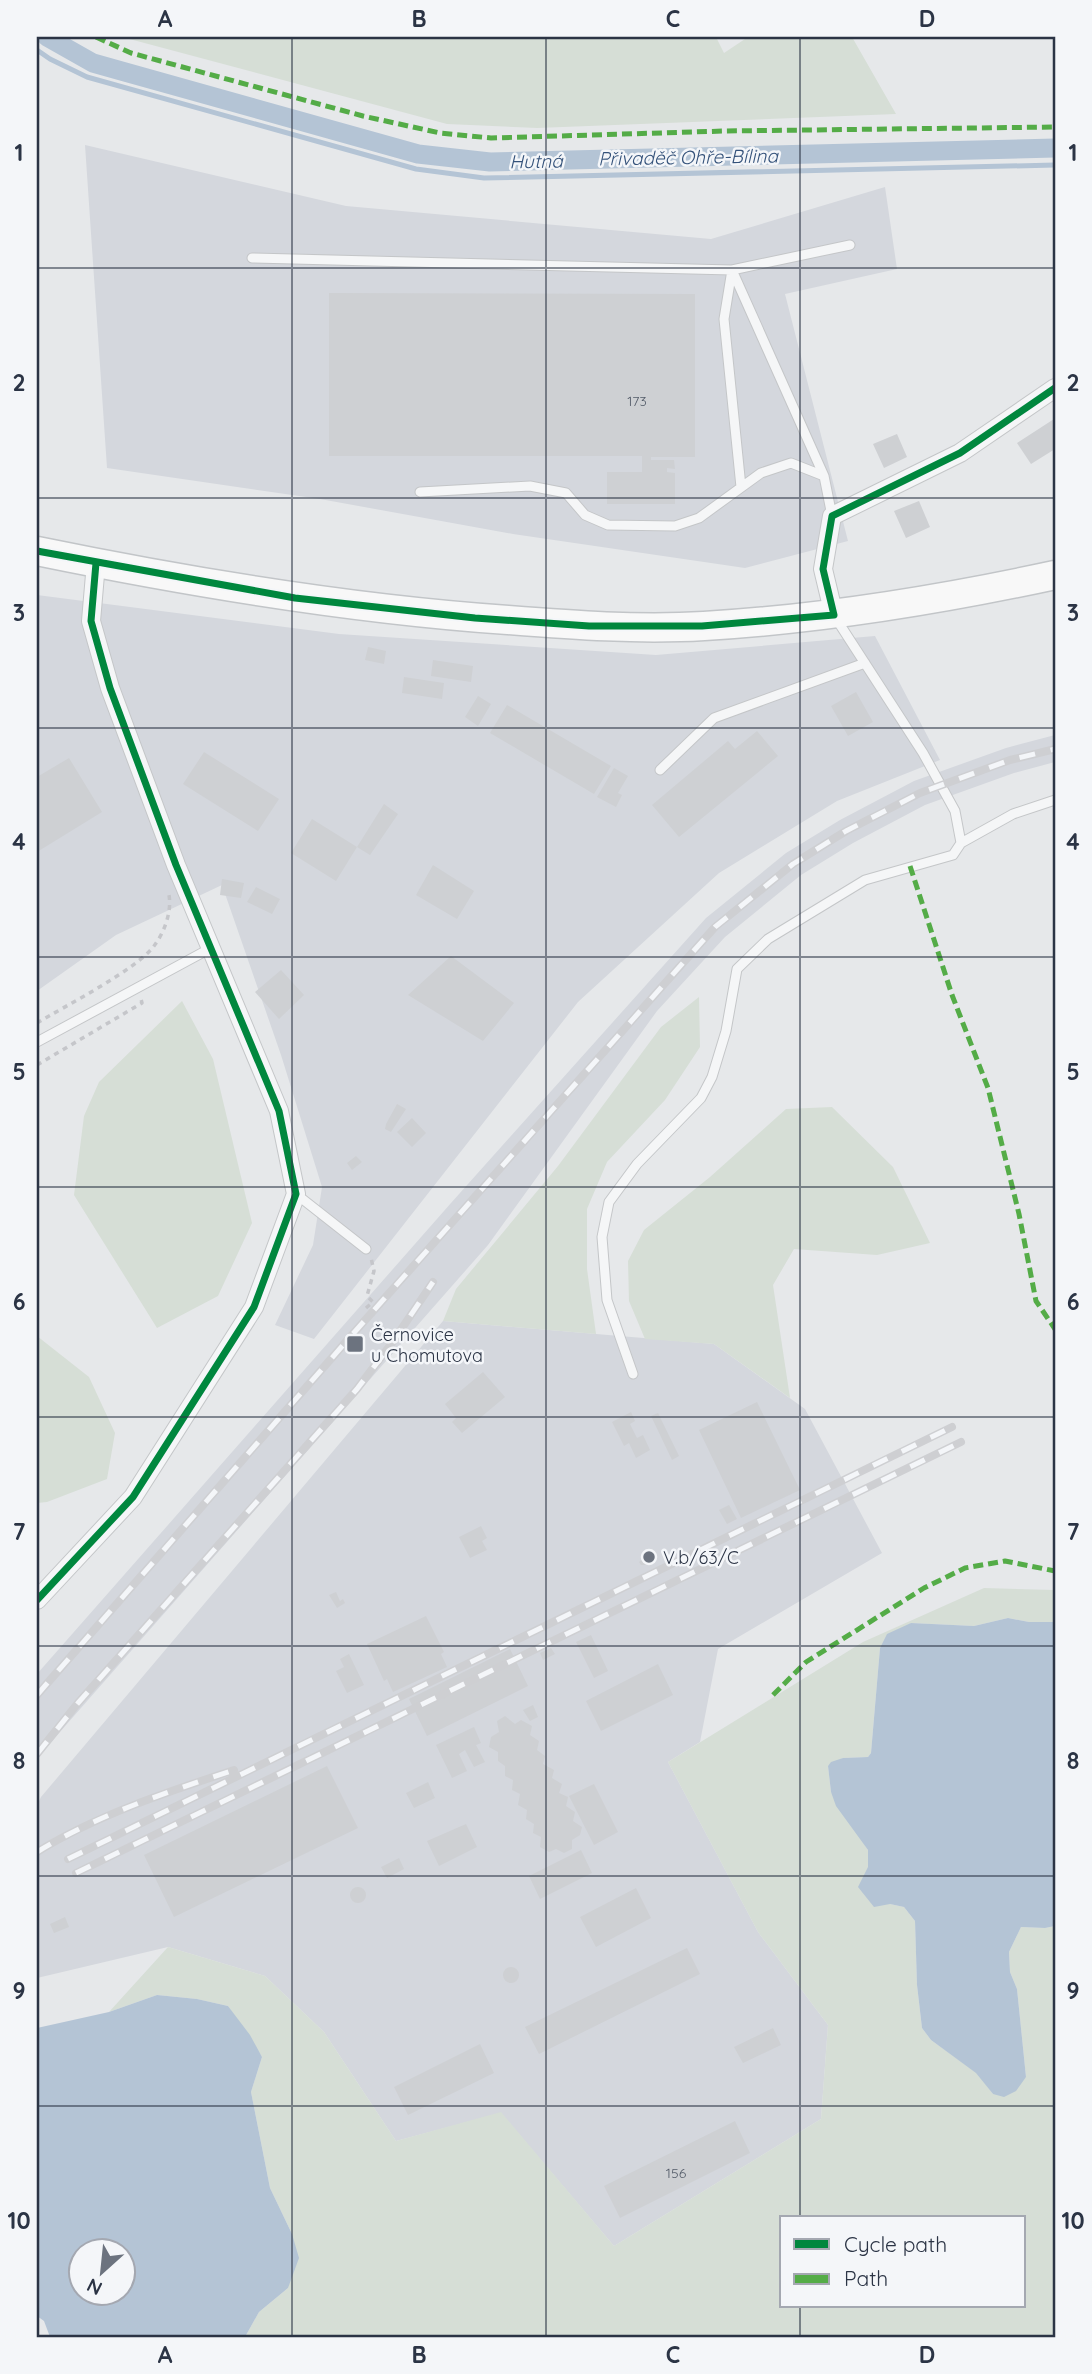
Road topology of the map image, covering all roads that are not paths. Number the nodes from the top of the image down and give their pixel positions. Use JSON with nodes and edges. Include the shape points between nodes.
{"nodes":[{"id":1,"x":850,"y":244,"type":"dead end"},
{"id":2,"x":251,"y":258,"type":"dead end"},
{"id":3,"x":732,"y":270,"type":"junction"},
{"id":4,"x":1055,"y":388,"type":"edge"},
{"id":5,"x":824,"y":476,"type":"junction"},
{"id":6,"x":741,"y":487,"type":"junction"},
{"id":7,"x":421,"y":492,"type":"dead end"},
{"id":8,"x":832,"y":516,"type":"junction"},
{"id":9,"x":37,"y":551,"type":"edge"},
{"id":10,"x":96,"y":563,"type":"junction"},
{"id":11,"x":1055,"y":575,"type":"edge"},
{"id":12,"x":834,"y":615,"type":"junction"},
{"id":13,"x":865,"y":663,"type":"junction"},
{"id":14,"x":660,"y":770,"type":"dead end"},
{"id":15,"x":1055,"y":800,"type":"edge"},
{"id":16,"x":961,"y":842,"type":"junction"},
{"id":17,"x":211,"y":948,"type":"junction"},
{"id":18,"x":37,"y":1042,"type":"edge"},
{"id":19,"x":296,"y":1194,"type":"junction"},
{"id":20,"x":366,"y":1249,"type":"road end"},
{"id":21,"x":633,"y":1374,"type":"dead end"},
{"id":22,"x":37,"y":1600,"type":"edge"}],
"edges":[{"from":1,"to":3,"type":"lane"},
{"from":2,"to":3,"type":"lane"},
{"from":3,"to":5,"type":"lane"},
{"from":3,"to":6,"type":"lane","via":[[724,319]]},
{"from":4,"to":8,"type":"street","via":[[960,453]]},
{"from":5,"to":6,"type":"lane","via":[[791,463],[761,473]]},
{"from":5,"to":8,"type":"lane"},
{"from":6,"to":7,"type":"lane","via":[[699,518],[675,526],[608,525],[585,515],[566,493],[530,486]]},
{"from":8,"to":12,"type":"street","via":[[823,569]]},
{"from":9,"to":10,"type":"main road"},
{"from":10,"to":12,"type":"main road","via":[[295,598],[475,618],[589,626],[702,626]]},
{"from":10,"to":17,"type":"street","via":[[91,621],[110,688]]},
{"from":11,"to":12,"type":"main road"},
{"from":12,"to":13,"type":"lane"},
{"from":13,"to":14,"type":"lane","via":[[714,719]]},
{"from":13,"to":16,"type":"lane","via":[[955,811]]},
{"from":15,"to":16,"type":"lane","via":[[1013,814]]},
{"from":16,"to":21,"type":"lane","via":[[953,855],[865,880],[768,939],[737,969],[726,1031],[701,1098],[637,1164],[609,1202],[602,1237],[607,1300]]},
{"from":17,"to":18,"type":"lane"},
{"from":17,"to":19,"type":"street","via":[[279,1111]]},
{"from":19,"to":20,"type":"lane"},
{"from":19,"to":22,"type":"street","via":[[254,1307],[133,1497]]}]}
